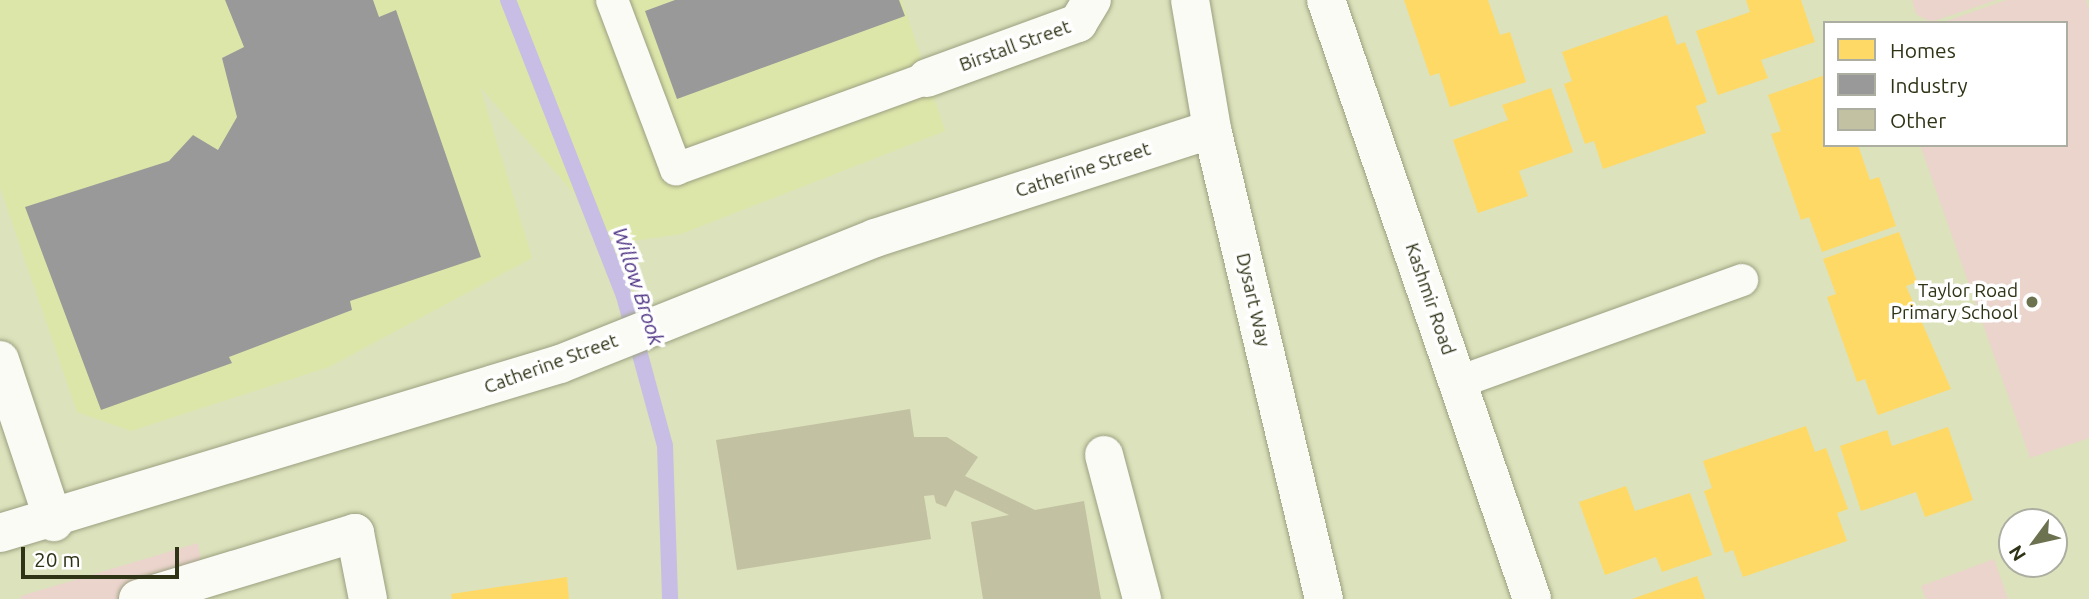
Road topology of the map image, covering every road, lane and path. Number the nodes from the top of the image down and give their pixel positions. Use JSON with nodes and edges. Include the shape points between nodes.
{"nodes":[{"id":1,"x":612,"y":0,"type":"edge"},
{"id":2,"x":1092,"y":0,"type":"edge"},
{"id":3,"x":1190,"y":0,"type":"edge"},
{"id":4,"x":1326,"y":0,"type":"edge"},
{"id":5,"x":927,"y":78,"type":"joint"},
{"id":6,"x":1212,"y":128,"type":"junction"},
{"id":7,"x":1742,"y":279,"type":"dead end"},
{"id":8,"x":0,"y":360,"type":"edge"},
{"id":9,"x":1459,"y":382,"type":"junction"},
{"id":10,"x":1104,"y":454,"type":"dead end"},
{"id":11,"x":54,"y":522,"type":"junction"},
{"id":12,"x":0,"y":533,"type":"edge"},
{"id":13,"x":138,"y":599,"type":"edge"},
{"id":14,"x":368,"y":599,"type":"edge"},
{"id":15,"x":1142,"y":599,"type":"edge"},
{"id":16,"x":1324,"y":599,"type":"edge"},
{"id":17,"x":1532,"y":599,"type":"edge"}],
"edges":[{"from":1,"to":5,"type":"lane","via":[[676,169]]},
{"from":2,"to":5,"type":"street","name":"Birstall Street","via":[[1079,23]]},
{"from":3,"to":6,"type":"street","name":"Dysart Way"},
{"from":4,"to":9,"type":"street","name":"Kashmir Road"},
{"from":6,"to":11,"type":"street","name":"Catherine Street","via":[[875,239],[560,364]]},
{"from":6,"to":16,"type":"street","name":"Dysart Way"},
{"from":7,"to":9,"type":"lane"},
{"from":8,"to":11,"type":"street"},
{"from":9,"to":17,"type":"street","name":"Kashmir Road"},
{"from":10,"to":15,"type":"street"},
{"from":11,"to":12,"type":"street","name":"Catherine Street"},
{"from":13,"to":14,"type":"street","via":[[355,533]]}]}
